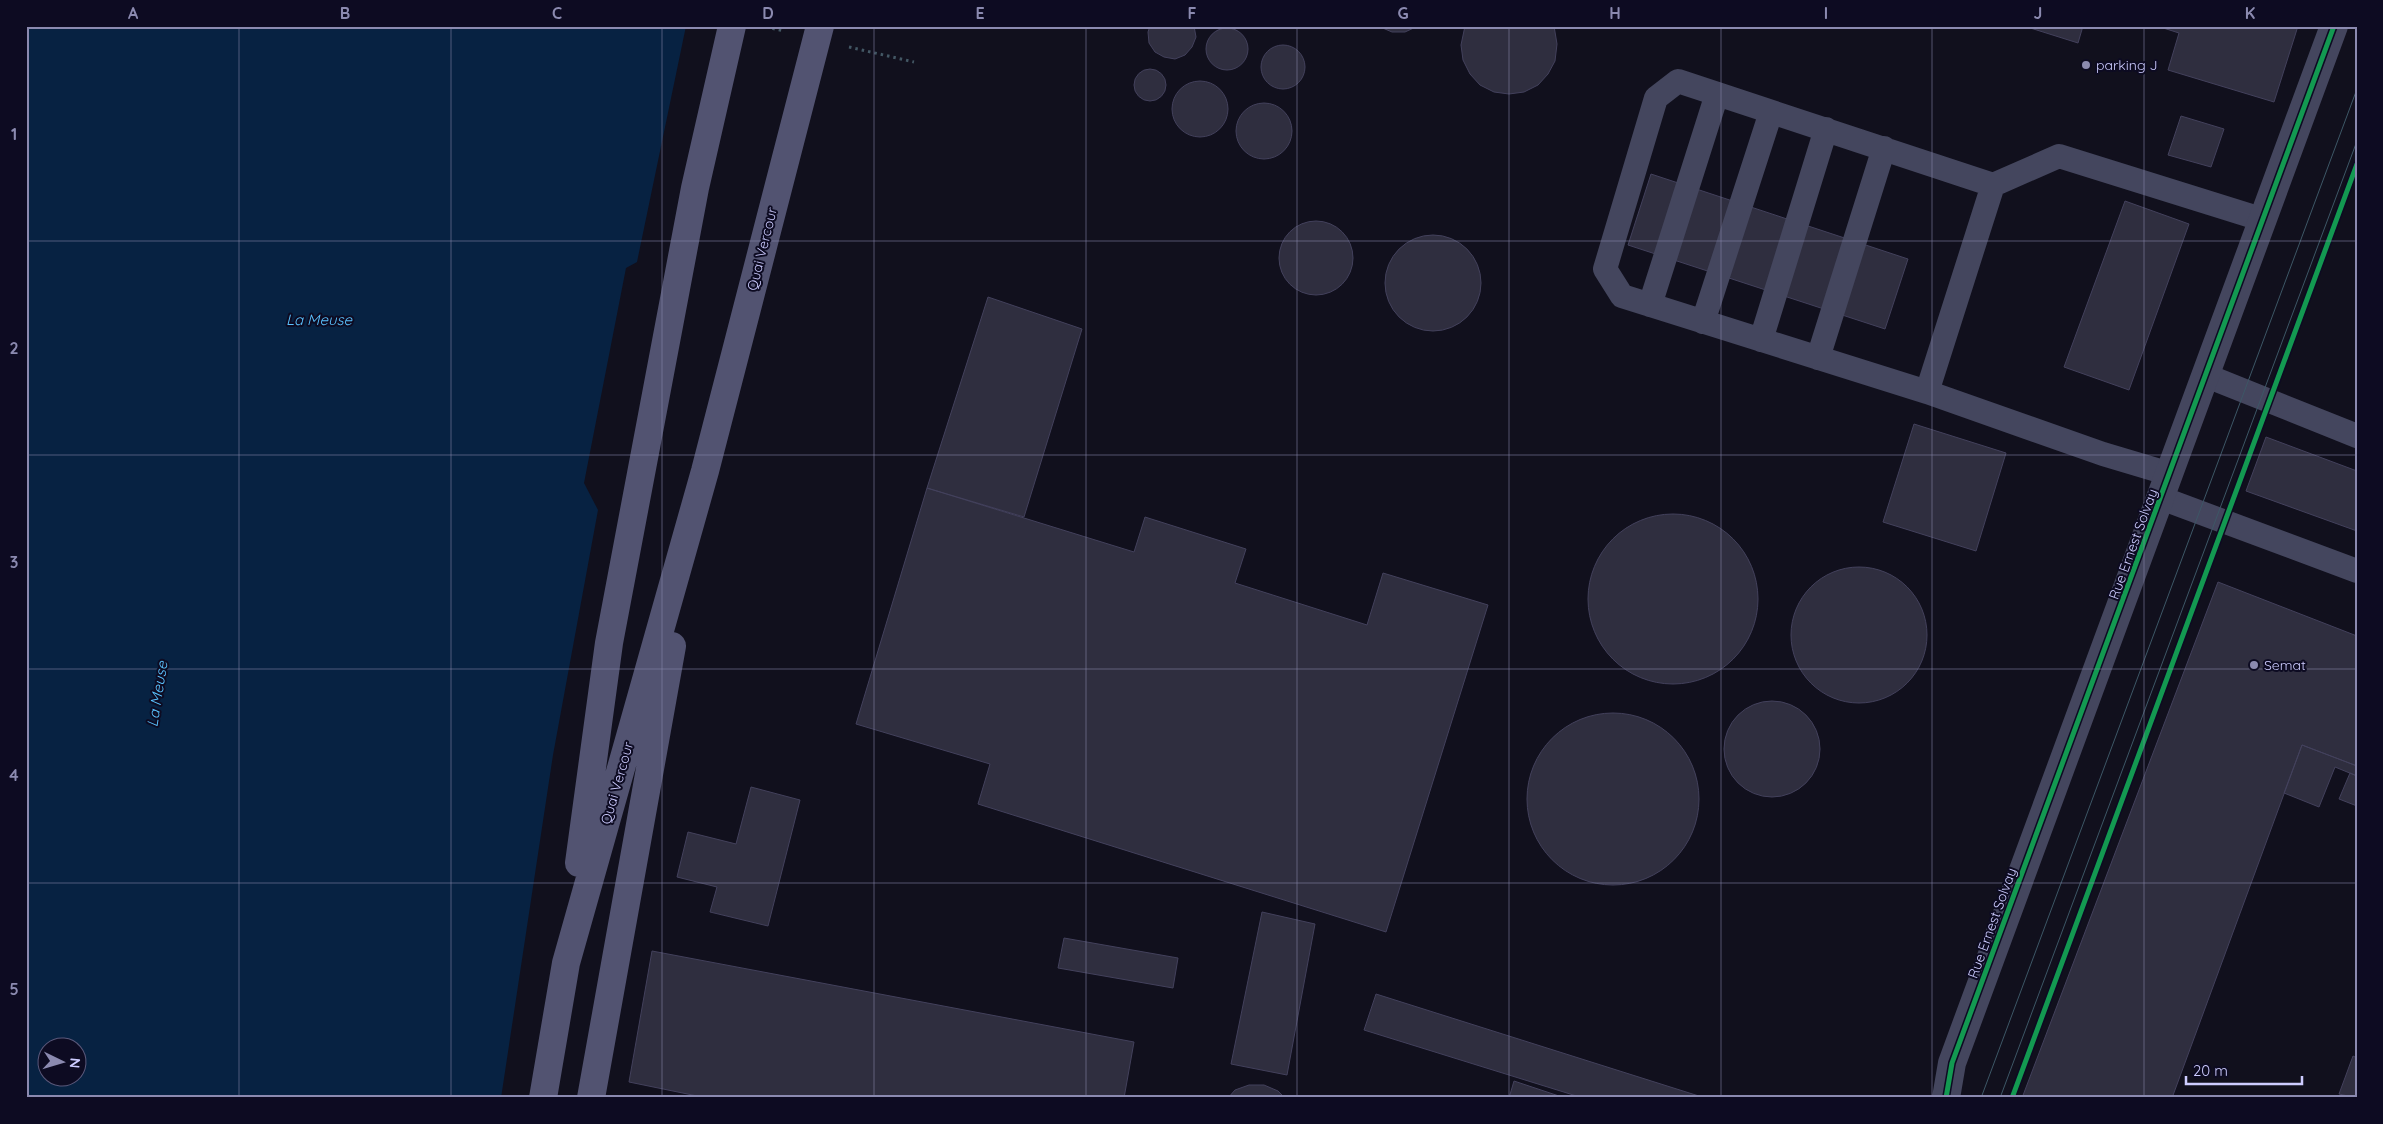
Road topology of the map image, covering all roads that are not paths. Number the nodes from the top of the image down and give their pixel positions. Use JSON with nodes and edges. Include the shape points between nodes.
{"nodes":[{"id":1,"x":732,"y":26,"type":"edge"},
{"id":2,"x":820,"y":26,"type":"edge"},
{"id":3,"x":2334,"y":26,"type":"edge"},
{"id":4,"x":1717,"y":94,"type":"junction"},
{"id":5,"x":1771,"y":112,"type":"junction"},
{"id":6,"x":1826,"y":129,"type":"junction"},
{"id":7,"x":1884,"y":148,"type":"junction"},
{"id":8,"x":1993,"y":184,"type":"junction"},
{"id":9,"x":2264,"y":220,"type":"junction"},
{"id":10,"x":1650,"y":305,"type":"junction"},
{"id":11,"x":1703,"y":322,"type":"junction"},
{"id":12,"x":1761,"y":340,"type":"junction"},
{"id":13,"x":1818,"y":358,"type":"junction"},
{"id":14,"x":2207,"y":376,"type":"junction"},
{"id":15,"x":1926,"y":392,"type":"junction"},
{"id":16,"x":2357,"y":436,"type":"edge"},
{"id":17,"x":705,"y":471,"type":"junction"},
{"id":18,"x":2166,"y":486,"type":"junction"},
{"id":19,"x":2357,"y":571,"type":"edge"},
{"id":20,"x":566,"y":963,"type":"junction"},
{"id":21,"x":544,"y":1098,"type":"edge"},
{"id":22,"x":591,"y":1098,"type":"edge"},
{"id":23,"x":1946,"y":1098,"type":"edge"}],
"edges":[{"from":1,"to":20,"type":"main road","via":[[695,188],[609,643]]},
{"from":2,"to":17,"type":"main road","name":"Quai Vercour"},
{"from":3,"to":9,"type":"street","name":"Rue Ernest Solvay"},
{"from":4,"to":5,"type":"lane"},
{"from":4,"to":10,"type":"lane"},
{"from":4,"to":10,"type":"lane","via":[[1678,81],[1656,98],[1605,269],[1622,296]]},
{"from":5,"to":6,"type":"lane"},
{"from":5,"to":11,"type":"lane"},
{"from":6,"to":7,"type":"lane"},
{"from":6,"to":12,"type":"lane"},
{"from":7,"to":8,"type":"lane"},
{"from":7,"to":13,"type":"lane"},
{"from":8,"to":9,"type":"lane","via":[[2059,156]]},
{"from":8,"to":15,"type":"lane"},
{"from":9,"to":14,"type":"street","name":"Rue Ernest Solvay"},
{"from":10,"to":11,"type":"lane"},
{"from":11,"to":12,"type":"lane"},
{"from":12,"to":13,"type":"lane"},
{"from":13,"to":15,"type":"lane"},
{"from":14,"to":16,"type":"lane"},
{"from":14,"to":18,"type":"street","name":"Rue Ernest Solvay"},
{"from":15,"to":18,"type":"lane","via":[[2103,454]]},
{"from":17,"to":20,"type":"main road","name":"Quai Vercour"},
{"from":17,"to":22,"type":"main road","name":"Quai Vercour"},
{"from":18,"to":19,"type":"lane"},
{"from":18,"to":23,"type":"street","name":"Rue Ernest Solvay","via":[[1952,1063]]},
{"from":20,"to":21,"type":"main road","name":"Quai Vercour"}]}
